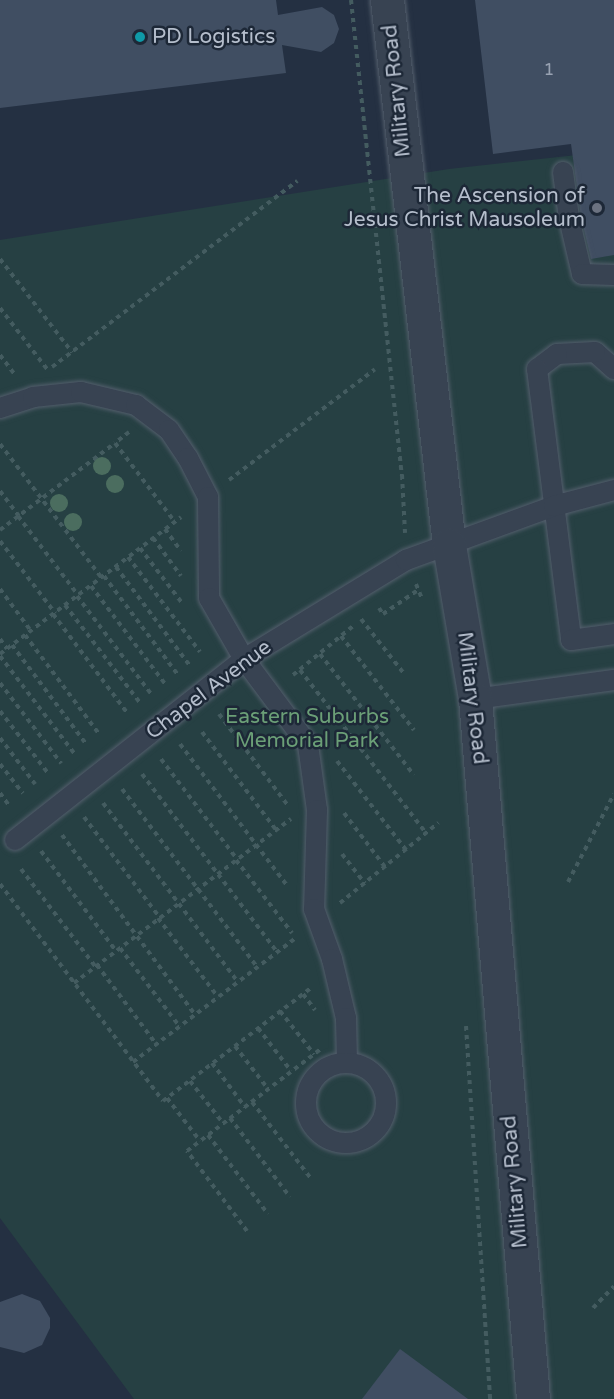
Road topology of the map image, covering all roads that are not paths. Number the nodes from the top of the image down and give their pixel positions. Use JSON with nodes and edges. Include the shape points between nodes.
{"nodes":[{"id":1,"x":387,"y":0,"type":"edge"},
{"id":2,"x":563,"y":172,"type":"dead end"},
{"id":3,"x":614,"y":275,"type":"edge"},
{"id":4,"x":614,"y":369,"type":"edge"},
{"id":5,"x":0,"y":408,"type":"edge"},
{"id":6,"x":614,"y":490,"type":"edge"},
{"id":7,"x":554,"y":506,"type":"junction"},
{"id":8,"x":449,"y":545,"type":"junction"},
{"id":9,"x":614,"y":634,"type":"edge"},
{"id":10,"x":244,"y":659,"type":"junction"},
{"id":11,"x":614,"y":680,"type":"edge"},
{"id":12,"x":475,"y":699,"type":"junction"},
{"id":13,"x":15,"y":840,"type":"dead end"},
{"id":14,"x":347,"y":1062,"type":"junction"},
{"id":15,"x":533,"y":1399,"type":"edge"}],
"edges":[{"from":1,"to":8,"type":"street","name":"Military Road"},
{"from":2,"to":3,"type":"lane","via":[[582,274]]},
{"from":4,"to":7,"type":"lane","via":[[595,352],[557,354],[537,369]]},
{"from":5,"to":10,"type":"lane","via":[[33,397],[81,392],[136,405],[169,430],[208,497],[209,598]]},
{"from":6,"to":7,"type":"lane","name":"Chapel Avenue"},
{"from":7,"to":8,"type":"lane","name":"Chapel Avenue"},
{"from":7,"to":9,"type":"lane","via":[[571,640]]},
{"from":8,"to":10,"type":"lane","name":"Chapel Avenue","via":[[406,560]]},
{"from":8,"to":12,"type":"street","name":"Military Road"},
{"from":10,"to":13,"type":"lane","name":"Chapel Avenue"},
{"from":10,"to":14,"type":"lane","via":[[308,745],[317,810],[314,909],[332,958],[346,1018]]},
{"from":11,"to":12,"type":"lane"},
{"from":12,"to":15,"type":"street","name":"Military Road"},
{"from":14,"to":14,"type":"lane","via":[[368,1068],[378,1078],[386,1108],[382,1123],[372,1134],[344,1144],[319,1134],[310,1123],[305,1099],[315,1077],[333,1064]]}]}
